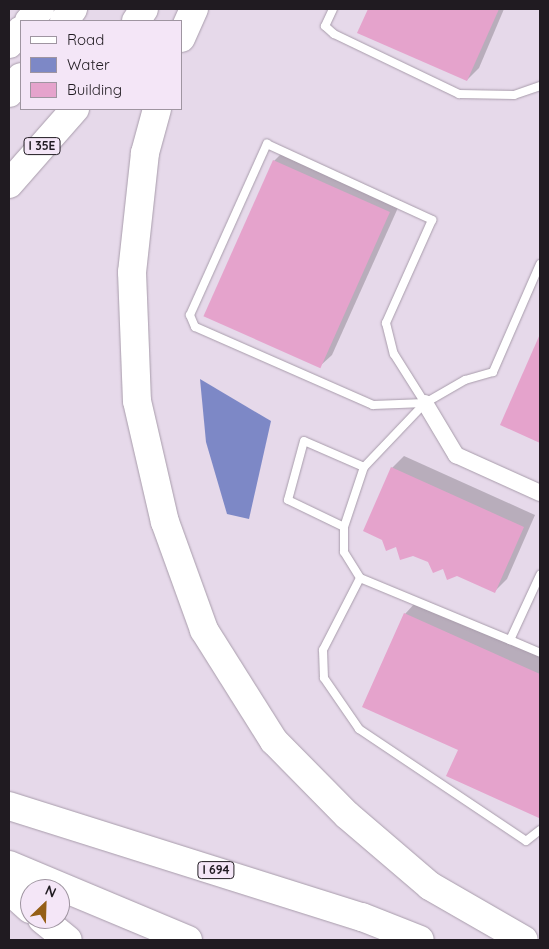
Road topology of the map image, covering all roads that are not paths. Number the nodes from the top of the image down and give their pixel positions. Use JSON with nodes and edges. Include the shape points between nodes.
{"nodes":[{"id":1,"x":40,"y":9,"type":"edge"},
{"id":2,"x":73,"y":9,"type":"edge"},
{"id":3,"x":144,"y":9,"type":"edge"},
{"id":4,"x":194,"y":9,"type":"edge"},
{"id":5,"x":332,"y":9,"type":"edge"},
{"id":6,"x":30,"y":20,"type":"edge"},
{"id":7,"x":65,"y":20,"type":"edge"},
{"id":8,"x":137,"y":20,"type":"edge"},
{"id":9,"x":20,"y":31,"type":"edge"},
{"id":10,"x":182,"y":36,"type":"edge"},
{"id":11,"x":9,"y":44,"type":"edge"},
{"id":12,"x":20,"y":78,"type":"edge"},
{"id":13,"x":540,"y":86,"type":"edge"},
{"id":14,"x":9,"y":93,"type":"edge"},
{"id":15,"x":74,"y":110,"type":"edge"},
{"id":16,"x":158,"y":110,"type":"edge"},
{"id":17,"x":9,"y":184,"type":"edge"},
{"id":18,"x":540,"y":264,"type":"edge"},
{"id":19,"x":424,"y":403,"type":"junction"},
{"id":20,"x":364,"y":467,"type":"junction"},
{"id":21,"x":540,"y":493,"type":"edge"},
{"id":22,"x":344,"y":527,"type":"junction"},
{"id":23,"x":540,"y":575,"type":"edge"},
{"id":24,"x":360,"y":578,"type":"junction"},
{"id":25,"x":510,"y":640,"type":"junction"},
{"id":26,"x":540,"y":652,"type":"edge"},
{"id":27,"x":9,"y":806,"type":"edge"},
{"id":28,"x":540,"y":830,"type":"edge"},
{"id":29,"x":9,"y":865,"type":"edge"},
{"id":30,"x":9,"y":890,"type":"edge"},
{"id":31,"x":20,"y":900,"type":"edge"},
{"id":32,"x":54,"y":929,"type":"edge"},
{"id":33,"x":68,"y":940,"type":"edge"},
{"id":34,"x":188,"y":940,"type":"edge"},
{"id":35,"x":420,"y":940,"type":"edge"},
{"id":36,"x":524,"y":940,"type":"edge"}],
"edges":[{"from":1,"to":6,"type":"highway"},
{"from":2,"to":7,"type":"highway"},
{"from":3,"to":8,"type":"highway"},
{"from":4,"to":10,"type":"highway"},
{"from":5,"to":13,"type":"lane","via":[[325,26],[334,34],[459,94],[514,95]]},
{"from":9,"to":11,"type":"highway"},
{"from":12,"to":14,"type":"highway"},
{"from":15,"to":17,"type":"highway","number":"I 35E"},
{"from":16,"to":36,"type":"highway","via":[[146,153],[132,272],[137,401],[164,522],[204,630],[274,742],[347,815],[430,886]]},
{"from":18,"to":19,"type":"lane","via":[[493,372],[465,380]]},
{"from":19,"to":19,"type":"lane","via":[[372,405],[195,327],[190,314],[267,144],[432,220],[386,323],[394,354]]},
{"from":19,"to":20,"type":"lane"},
{"from":19,"to":21,"type":"street","via":[[456,455]]},
{"from":20,"to":22,"type":"lane"},
{"from":20,"to":22,"type":"lane","via":[[304,441],[288,500]]},
{"from":22,"to":24,"type":"lane","via":[[344,552]]},
{"from":23,"to":25,"type":"lane"},
{"from":24,"to":25,"type":"lane"},
{"from":24,"to":28,"type":"lane","via":[[323,650],[324,678],[359,729],[526,841]]},
{"from":25,"to":26,"type":"lane"},
{"from":27,"to":35,"type":"highway","number":"I 694","via":[[352,914]]},
{"from":29,"to":34,"type":"highway"},
{"from":30,"to":31,"type":"highway"},
{"from":32,"to":33,"type":"highway"}]}
